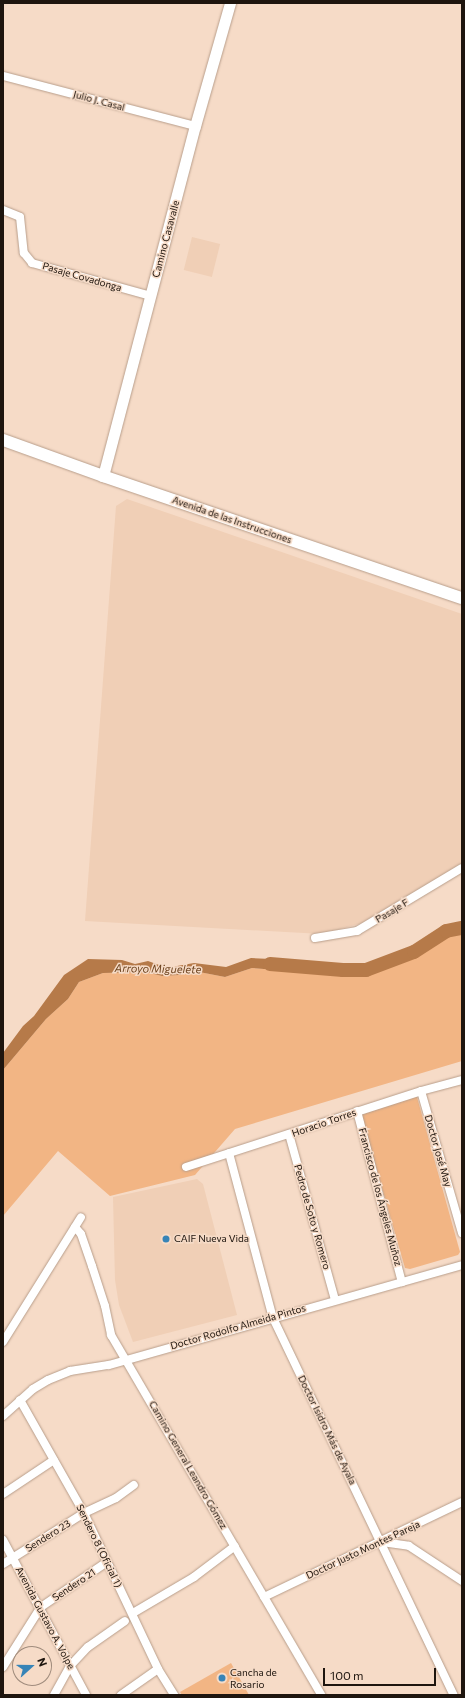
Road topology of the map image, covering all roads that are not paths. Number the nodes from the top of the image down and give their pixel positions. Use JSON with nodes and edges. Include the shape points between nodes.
{"nodes":[{"id":1,"x":230,"y":3,"type":"edge"},
{"id":2,"x":3,"y":76,"type":"edge"},
{"id":3,"x":195,"y":126,"type":"junction"},
{"id":4,"x":3,"y":210,"type":"edge"},
{"id":5,"x":151,"y":296,"type":"junction"},
{"id":6,"x":3,"y":440,"type":"edge"},
{"id":7,"x":103,"y":476,"type":"junction"},
{"id":8,"x":462,"y":598,"type":"edge"},
{"id":9,"x":462,"y":868,"type":"edge"},
{"id":10,"x":315,"y":938,"type":"dead end"},
{"id":11,"x":462,"y":1080,"type":"edge"},
{"id":12,"x":421,"y":1091,"type":"junction"},
{"id":13,"x":357,"y":1112,"type":"junction"},
{"id":14,"x":289,"y":1134,"type":"junction"},
{"id":15,"x":229,"y":1153,"type":"junction"},
{"id":16,"x":186,"y":1167,"type":"dead end"},
{"id":17,"x":81,"y":1217,"type":"dead end"},
{"id":18,"x":75,"y":1227,"type":"junction"},
{"id":19,"x":462,"y":1233,"type":"edge"},
{"id":20,"x":462,"y":1265,"type":"edge"},
{"id":21,"x":402,"y":1282,"type":"junction"},
{"id":22,"x":336,"y":1300,"type":"junction"},
{"id":23,"x":273,"y":1318,"type":"junction"},
{"id":24,"x":3,"y":1342,"type":"edge"},
{"id":25,"x":126,"y":1360,"type":"junction"},
{"id":26,"x":20,"y":1400,"type":"junction"},
{"id":27,"x":3,"y":1416,"type":"edge"},
{"id":28,"x":54,"y":1460,"type":"junction"},
{"id":29,"x":134,"y":1485,"type":"dead end"},
{"id":30,"x":3,"y":1494,"type":"edge"},
{"id":31,"x":462,"y":1502,"type":"edge"},
{"id":32,"x":84,"y":1513,"type":"junction"},
{"id":33,"x":3,"y":1540,"type":"edge"},
{"id":34,"x":381,"y":1542,"type":"junction"},
{"id":35,"x":235,"y":1546,"type":"junction"},
{"id":36,"x":13,"y":1558,"type":"junction"},
{"id":37,"x":107,"y":1562,"type":"junction"},
{"id":38,"x":3,"y":1564,"type":"edge"},
{"id":39,"x":462,"y":1581,"type":"edge"},
{"id":40,"x":264,"y":1597,"type":"junction"},
{"id":41,"x":41,"y":1607,"type":"junction"},
{"id":42,"x":133,"y":1613,"type":"junction"},
{"id":43,"x":125,"y":1621,"type":"dead end"},
{"id":44,"x":70,"y":1666,"type":"junction"},
{"id":45,"x":3,"y":1667,"type":"edge"},
{"id":46,"x":158,"y":1669,"type":"junction"},
{"id":47,"x":54,"y":1695,"type":"edge"},
{"id":48,"x":86,"y":1695,"type":"edge"},
{"id":49,"x":121,"y":1695,"type":"edge"},
{"id":50,"x":174,"y":1695,"type":"edge"},
{"id":51,"x":321,"y":1695,"type":"edge"},
{"id":52,"x":454,"y":1695,"type":"edge"}],
"edges":[{"from":1,"to":3,"type":"street","name":"Camino Casavalle"},
{"from":2,"to":3,"type":"street","name":"Julio J. Casal"},
{"from":3,"to":5,"type":"street","name":"Camino Casavalle"},
{"from":4,"to":5,"type":"street","name":"Pasaje Covadonga","via":[[20,217],[24,254],[32,263]]},
{"from":5,"to":7,"type":"street","name":"Camino Casavalle"},
{"from":6,"to":7,"type":"main road","name":"Avenida de las Instrucciones"},
{"from":7,"to":8,"type":"main road","name":"Avenida de las Instrucciones"},
{"from":9,"to":10,"type":"street","name":"Pasaje F","via":[[357,931]]},
{"from":11,"to":12,"type":"street","name":"Horacio Torres"},
{"from":12,"to":13,"type":"street","name":"Horacio Torres"},
{"from":12,"to":19,"type":"street","name":"Doctor José May"},
{"from":13,"to":14,"type":"street","name":"Horacio Torres"},
{"from":13,"to":21,"type":"street","name":"Francisco de los Ángeles Muñoz"},
{"from":14,"to":15,"type":"street","name":"Horacio Torres"},
{"from":14,"to":22,"type":"street","name":"Pedro de Soto y Romero"},
{"from":15,"to":16,"type":"street","name":"Horacio Torres"},
{"from":15,"to":23,"type":"street","name":"Doctor Isidro Más de Ayala"},
{"from":17,"to":18,"type":"street"},
{"from":18,"to":24,"type":"street"},
{"from":18,"to":25,"type":"street","name":"Camino General Leandro Gómez","via":[[81,1234],[92,1266],[111,1335]]},
{"from":20,"to":21,"type":"street","name":"Doctor Rodolfo Almeida Pintos"},
{"from":21,"to":22,"type":"street","name":"Doctor Rodolfo Almeida Pintos"},
{"from":22,"to":23,"type":"street","name":"Doctor Rodolfo Almeida Pintos"},
{"from":23,"to":25,"type":"street","name":"Doctor Rodolfo Almeida Pintos"},
{"from":23,"to":34,"type":"street","name":"Doctor Isidro Más de Ayala"},
{"from":25,"to":26,"type":"street","name":"Doctor Rodolfo Almeida Pintos","via":[[70,1371],[48,1380]]},
{"from":25,"to":35,"type":"street","name":"Camino General Leandro Gómez"},
{"from":26,"to":27,"type":"street","name":"Doctor Rodolfo Almeida Pintos"},
{"from":26,"to":28,"type":"street","name":"Sendero 8 (Oficial 1)"},
{"from":28,"to":30,"type":"street"},
{"from":28,"to":32,"type":"street","name":"Sendero 8 (Oficial 1)"},
{"from":29,"to":32,"type":"street","name":"Sendero 23","via":[[116,1498]]},
{"from":31,"to":34,"type":"street","name":"Doctor Justo Montes Pareja"},
{"from":32,"to":36,"type":"street","name":"Sendero 23"},
{"from":32,"to":37,"type":"street","name":"Sendero 8 (Oficial 1)"},
{"from":33,"to":36,"type":"street","name":"Avenida Gustavo A. Volpe"},
{"from":34,"to":39,"type":"street","via":[[410,1546]]},
{"from":34,"to":40,"type":"street","name":"Doctor Justo Montes Pareja"},
{"from":34,"to":52,"type":"street","name":"Doctor Isidro Más de Ayala"},
{"from":35,"to":40,"type":"street","name":"Camino General Leandro Gómez"},
{"from":35,"to":42,"type":"street","via":[[194,1577]]},
{"from":36,"to":38,"type":"street","name":"Sendero 23"},
{"from":36,"to":41,"type":"street","name":"Avenida Gustavo A. Volpe"},
{"from":37,"to":41,"type":"street","name":"Sendero 21"},
{"from":37,"to":42,"type":"street","name":"Sendero 8 (Oficial 1)"},
{"from":40,"to":51,"type":"street","name":"Camino General Leandro Gómez"},
{"from":41,"to":44,"type":"street","name":"Avenida Gustavo A. Volpe"},
{"from":41,"to":45,"type":"street"},
{"from":42,"to":46,"type":"street","name":"Sendero 8 (Oficial 1)"},
{"from":43,"to":44,"type":"street","via":[[88,1647]]},
{"from":44,"to":47,"type":"street"},
{"from":44,"to":48,"type":"street","name":"Avenida Gustavo A. Volpe"},
{"from":46,"to":49,"type":"street"},
{"from":46,"to":50,"type":"street","name":"Sendero 8 (Oficial 1)"}]}
